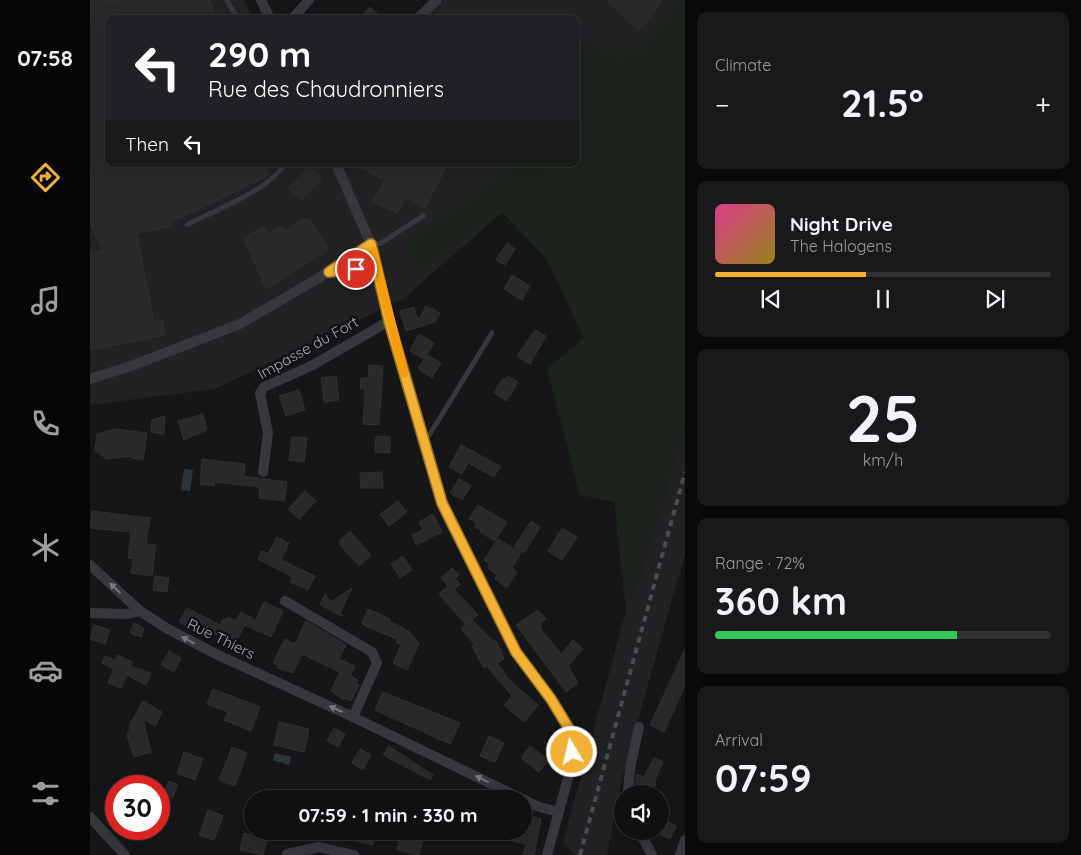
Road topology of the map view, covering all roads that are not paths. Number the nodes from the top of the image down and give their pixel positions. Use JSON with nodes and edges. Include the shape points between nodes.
{"nodes":[{"id":1,"x":227,"y":0,"type":"edge"},
{"id":2,"x":262,"y":0,"type":"edge"},
{"id":3,"x":309,"y":0,"type":"edge"},
{"id":4,"x":434,"y":1,"type":"edge"},
{"id":5,"x":236,"y":15,"type":"edge"},
{"id":6,"x":268,"y":15,"type":"edge"},
{"id":7,"x":296,"y":15,"type":"edge"},
{"id":8,"x":421,"y":15,"type":"edge"},
{"id":9,"x":283,"y":167,"type":"edge"},
{"id":10,"x":337,"y":167,"type":"edge"},
{"id":11,"x":423,"y":216,"type":"dead end"},
{"id":12,"x":187,"y":225,"type":"dead end"},
{"id":13,"x":371,"y":244,"type":"junction"},
{"id":14,"x":329,"y":272,"type":"junction"},
{"id":15,"x":378,"y":275,"type":"junction"},
{"id":16,"x":389,"y":321,"type":"junction"},
{"id":17,"x":492,"y":333,"type":"dead end"},
{"id":18,"x":90,"y":379,"type":"edge"},
{"id":19,"x":425,"y":443,"type":"junction"},
{"id":20,"x":263,"y":472,"type":"dead end"},
{"id":21,"x":90,"y":565,"type":"edge"},
{"id":22,"x":285,"y":602,"type":"dead end"},
{"id":23,"x":140,"y":611,"type":"junction"},
{"id":24,"x":90,"y":613,"type":"edge"},
{"id":25,"x":353,"y":717,"type":"junction"},
{"id":26,"x":639,"y":727,"type":"dead end"},
{"id":27,"x":629,"y":785,"type":"edge"},
{"id":28,"x":559,"y":812,"type":"junction"},
{"id":29,"x":90,"y":817,"type":"edge"},
{"id":30,"x":644,"y":840,"type":"edge"},
{"id":31,"x":685,"y":840,"type":"edge"},
{"id":32,"x":287,"y":854,"type":"dead end"},
{"id":33,"x":125,"y":855,"type":"edge"},
{"id":34,"x":354,"y":855,"type":"edge"},
{"id":35,"x":547,"y":855,"type":"edge"},
{"id":36,"x":652,"y":855,"type":"edge"},
{"id":37,"x":680,"y":855,"type":"edge"}],
"edges":[{"from":1,"to":5,"type":"lane"},
{"from":2,"to":6,"type":"street"},
{"from":3,"to":7,"type":"street"},
{"from":4,"to":8,"type":"street"},
{"from":9,"to":12,"type":"lane","via":[[266,184]]},
{"from":10,"to":13,"type":"street"},
{"from":11,"to":13,"type":"lane","via":[[380,243]]},
{"from":13,"to":14,"type":"street"},
{"from":13,"to":15,"type":"street"},
{"from":14,"to":15,"type":"street","via":[[356,269]]},
{"from":14,"to":18,"type":"street","via":[[240,324]]},
{"from":15,"to":16,"type":"street"},
{"from":16,"to":19,"type":"street"},
{"from":16,"to":20,"type":"street","name":"Impasse du Fort","via":[[313,365],[264,387],[260,393],[268,433]]},
{"from":17,"to":19,"type":"lane"},
{"from":19,"to":28,"type":"street","via":[[442,503],[486,594],[516,652],[574,737],[571,767]]},
{"from":23,"to":21,"type":"street","name":"Rue Thiers","one_way":true},
{"from":22,"to":25,"type":"street","via":[[372,652],[377,663]]},
{"from":23,"to":24,"type":"street","via":[[128,614]]},
{"from":25,"to":23,"type":"street","name":"Rue Thiers","one_way":true,"via":[[218,655]]},
{"from":28,"to":25,"type":"street","name":"Rue Thiers","one_way":true,"via":[[540,807]]},
{"from":26,"to":27,"type":"street"},
{"from":28,"to":35,"type":"street"},
{"from":29,"to":33,"type":"street"},
{"from":30,"to":36,"type":"street"},
{"from":31,"to":37,"type":"street"},
{"from":32,"to":34,"type":"street","via":[[319,847]]}]}
